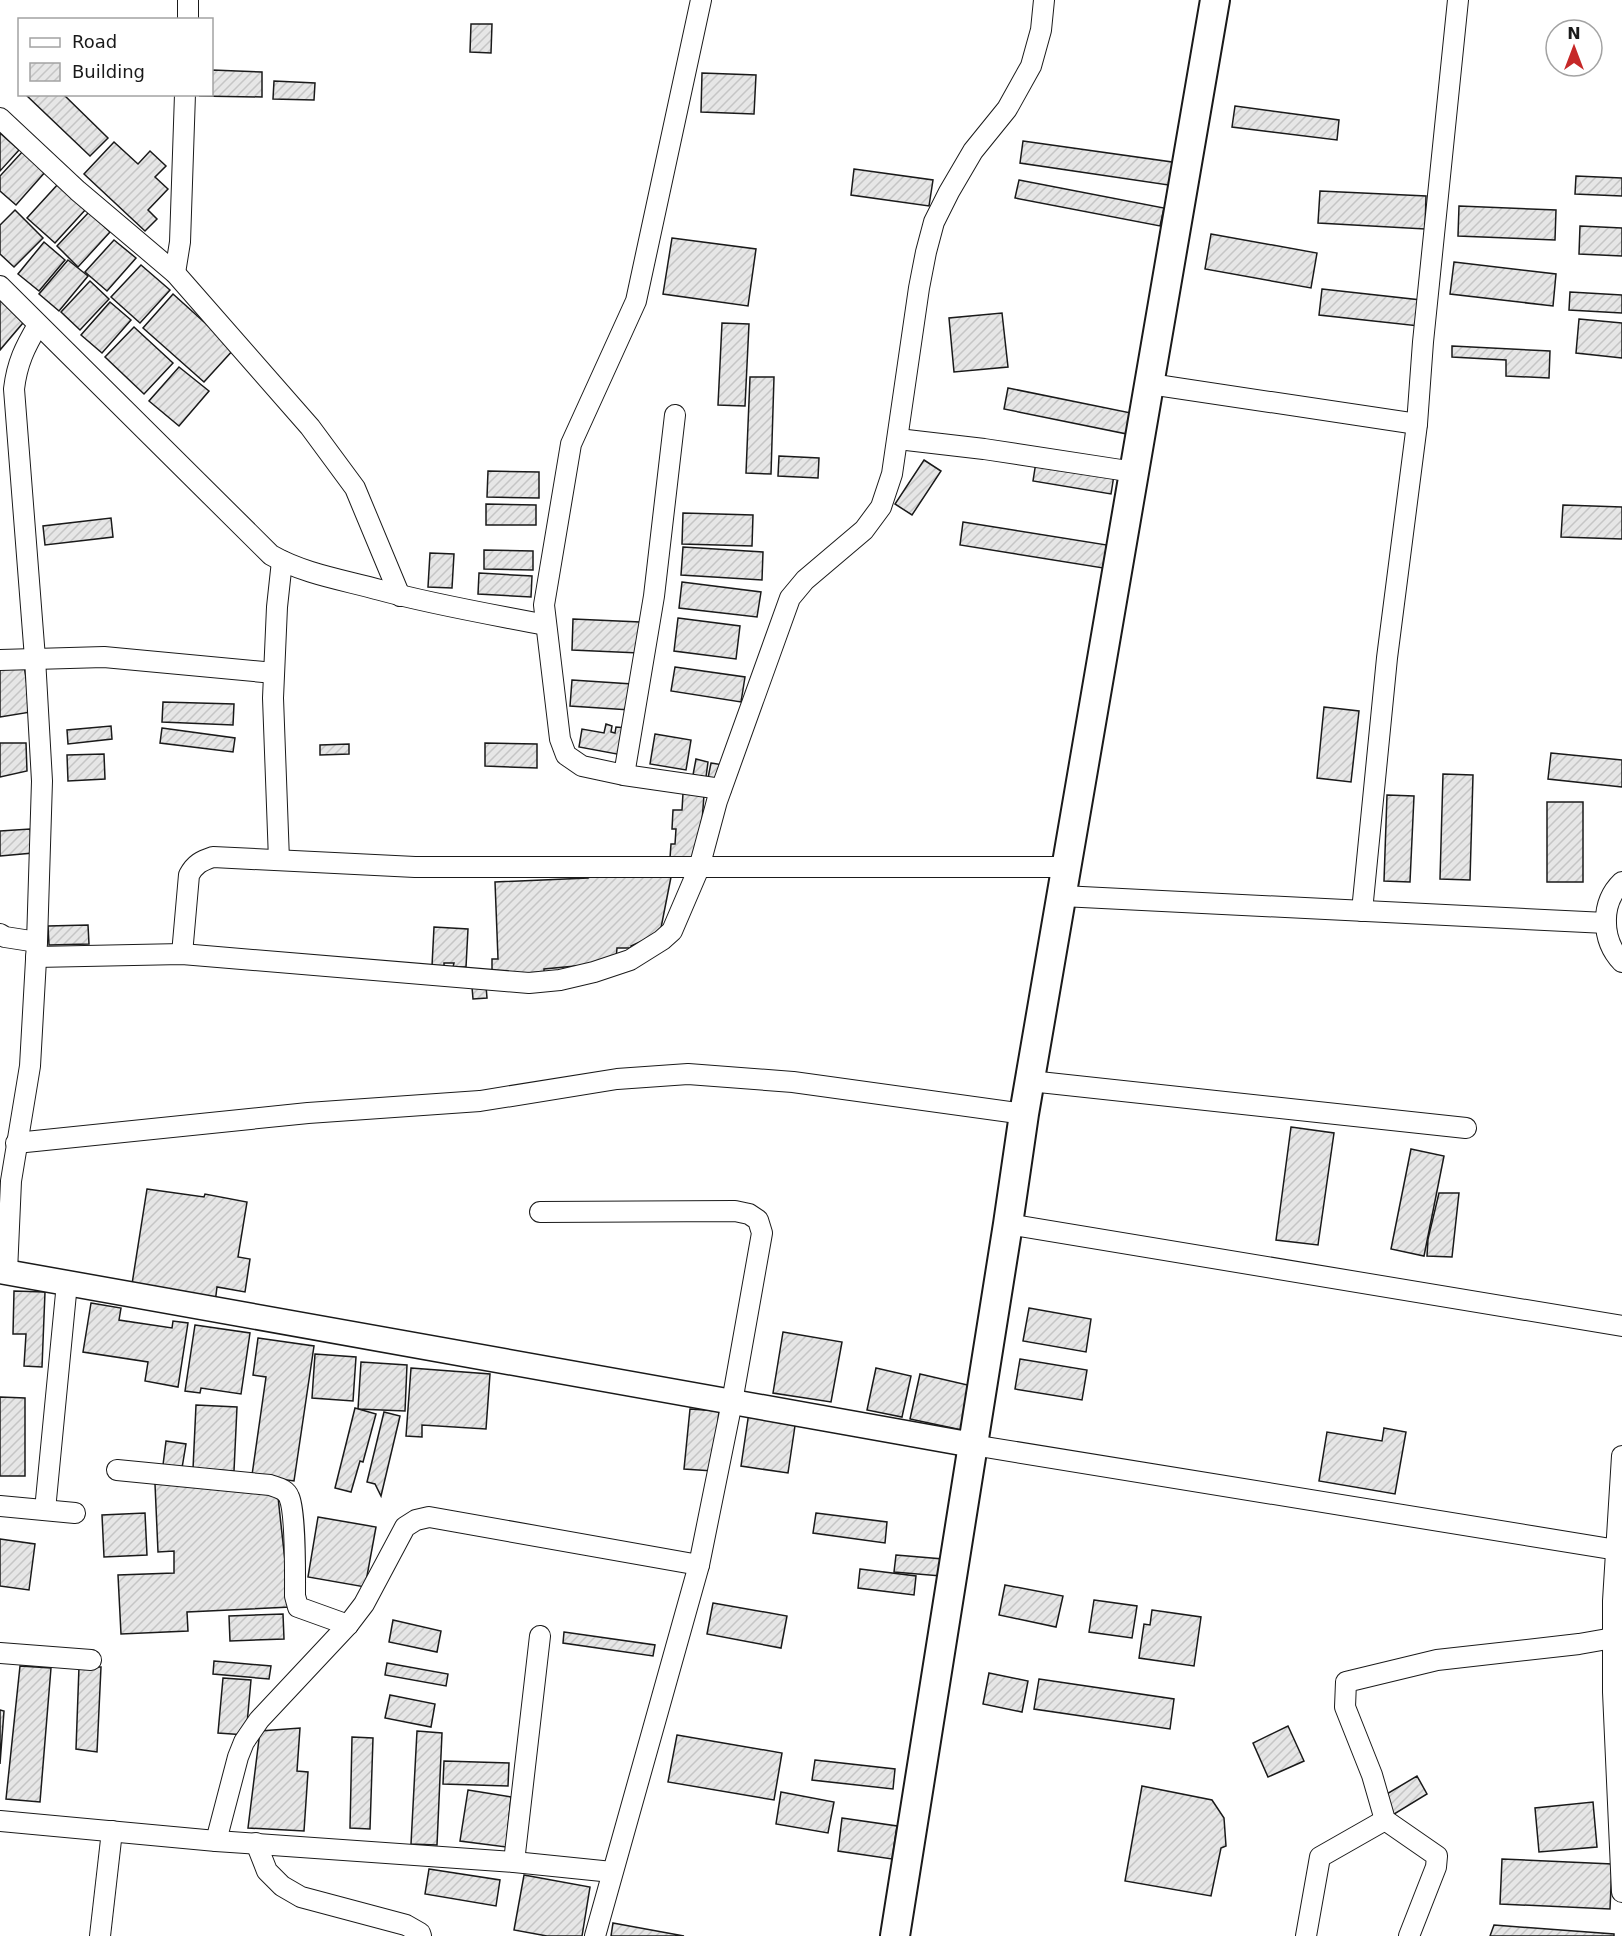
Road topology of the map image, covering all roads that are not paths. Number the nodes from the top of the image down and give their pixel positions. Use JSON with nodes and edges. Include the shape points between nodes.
{"nodes":[{"id":1,"x":188,"y":0,"type":"edge"},
{"id":2,"x":701,"y":0,"type":"edge"},
{"id":3,"x":1044,"y":0,"type":"edge"},
{"id":4,"x":1215,"y":0,"type":"edge"},
{"id":5,"x":1458,"y":0,"type":"edge"},
{"id":6,"x":188,"y":18,"type":"edge"},
{"id":7,"x":185,"y":96,"type":"edge"},
{"id":8,"x":0,"y":118,"type":"edge"},
{"id":9,"x":175,"y":273,"type":"junction"},
{"id":10,"x":0,"y":285,"type":"edge"},
{"id":11,"x":38,"y":325,"type":"junction"},
{"id":12,"x":1150,"y":384,"type":"junction"},
{"id":13,"x":675,"y":415,"type":"dead end"},
{"id":14,"x":1417,"y":424,"type":"junction"},
{"id":15,"x":9,"y":432,"type":"edge"},
{"id":16,"x":898,"y":439,"type":"junction"},
{"id":17,"x":1134,"y":472,"type":"junction"},
{"id":18,"x":282,"y":561,"type":"junction"},
{"id":19,"x":400,"y":596,"type":"junction"},
{"id":20,"x":546,"y":625,"type":"junction"},
{"id":21,"x":35,"y":658,"type":"junction"},
{"id":22,"x":0,"y":660,"type":"edge"},
{"id":23,"x":274,"y":673,"type":"junction"},
{"id":24,"x":624,"y":775,"type":"junction"},
{"id":25,"x":721,"y":789,"type":"junction"},
{"id":26,"x":279,"y":860,"type":"junction"},
{"id":27,"x":1067,"y":867,"type":"junction"},
{"id":28,"x":699,"y":868,"type":"junction"},
{"id":29,"x":1622,"y":882,"type":"edge"},
{"id":30,"x":1062,"y":896,"type":"junction"},
{"id":31,"x":1362,"y":911,"type":"junction"},
{"id":32,"x":1606,"y":923,"type":"junction"},
{"id":33,"x":0,"y":934,"type":"edge"},
{"id":34,"x":36,"y":950,"type":"junction"},
{"id":35,"x":182,"y":954,"type":"junction"},
{"id":36,"x":1622,"y":962,"type":"edge"},
{"id":37,"x":1030,"y":1081,"type":"junction"},
{"id":38,"x":1024,"y":1114,"type":"junction"},
{"id":39,"x":1466,"y":1128,"type":"dead end"},
{"id":40,"x":16,"y":1143,"type":"junction"},
{"id":41,"x":540,"y":1212,"type":"dead end"},
{"id":42,"x":1008,"y":1224,"type":"junction"},
{"id":43,"x":3,"y":1271,"type":"edge"},
{"id":44,"x":55,"y":1280,"type":"junction"},
{"id":45,"x":1622,"y":1326,"type":"edge"},
{"id":46,"x":732,"y":1402,"type":"junction"},
{"id":47,"x":973,"y":1445,"type":"junction"},
{"id":48,"x":1622,"y":1456,"type":"edge"},
{"id":49,"x":117,"y":1470,"type":"dead end"},
{"id":50,"x":0,"y":1506,"type":"edge"},
{"id":51,"x":45,"y":1510,"type":"junction"},
{"id":52,"x":75,"y":1513,"type":"dead end"},
{"id":53,"x":1617,"y":1550,"type":"junction"},
{"id":54,"x":699,"y":1565,"type":"junction"},
{"id":55,"x":1617,"y":1598,"type":"edge"},
{"id":56,"x":348,"y":1625,"type":"junction"},
{"id":57,"x":540,"y":1636,"type":"dead end"},
{"id":58,"x":1613,"y":1638,"type":"junction"},
{"id":59,"x":0,"y":1653,"type":"edge"},
{"id":60,"x":91,"y":1660,"type":"dead end"},
{"id":61,"x":1617,"y":1691,"type":"edge"},
{"id":62,"x":1385,"y":1820,"type":"junction"},
{"id":63,"x":0,"y":1821,"type":"edge"},
{"id":64,"x":112,"y":1831,"type":"junction"},
{"id":65,"x":216,"y":1841,"type":"junction"},
{"id":66,"x":256,"y":1843,"type":"junction"},
{"id":67,"x":514,"y":1862,"type":"junction"},
{"id":68,"x":612,"y":1872,"type":"junction"},
{"id":69,"x":1622,"y":1885,"type":"edge"},
{"id":70,"x":1622,"y":1892,"type":"edge"},
{"id":71,"x":100,"y":1936,"type":"edge"},
{"id":72,"x":421,"y":1936,"type":"edge"},
{"id":73,"x":595,"y":1936,"type":"edge"},
{"id":74,"x":895,"y":1936,"type":"edge"},
{"id":75,"x":1306,"y":1936,"type":"edge"},
{"id":76,"x":1409,"y":1936,"type":"edge"}],
"edges":[{"from":1,"to":6,"type":"street"},
{"from":2,"to":20,"type":"street","via":[[636,301],[571,444],[544,605]]},
{"from":3,"to":16,"type":"street","via":[[1031,66],[1007,109],[973,151],[934,222],[919,288]]},
{"from":4,"to":12,"type":"main road"},
{"from":5,"to":14,"type":"street"},
{"from":7,"to":9,"type":"street","via":[[180,242]]},
{"from":8,"to":9,"type":"street"},
{"from":9,"to":19,"type":"street","via":[[310,427],[355,488]]},
{"from":10,"to":11,"type":"street"},
{"from":11,"to":15,"type":"street","via":[[16,369]]},
{"from":11,"to":18,"type":"street","via":[[271,555]]},
{"from":12,"to":14,"type":"street"},
{"from":12,"to":17,"type":"main road"},
{"from":13,"to":24,"type":"street","via":[[654,596]]},
{"from":14,"to":31,"type":"street","via":[[1387,658]]},
{"from":15,"to":21,"type":"street"},
{"from":16,"to":17,"type":"street"},
{"from":16,"to":25,"type":"street","via":[[881,507],[864,530],[805,580],[790,598]]},
{"from":17,"to":27,"type":"main road"},
{"from":18,"to":19,"type":"street"},
{"from":18,"to":23,"type":"street"},
{"from":19,"to":20,"type":"street"},
{"from":20,"to":24,"type":"street","via":[[560,739],[566,755],[582,766]]},
{"from":21,"to":22,"type":"street"},
{"from":21,"to":23,"type":"street","via":[[104,657]]},
{"from":21,"to":34,"type":"street","via":[[42,781]]},
{"from":23,"to":26,"type":"street"},
{"from":24,"to":25,"type":"street"},
{"from":25,"to":28,"type":"street"},
{"from":26,"to":28,"type":"street","via":[[415,867]]},
{"from":26,"to":35,"type":"street","via":[[213,857],[193,867]]},
{"from":27,"to":28,"type":"street"},
{"from":27,"to":30,"type":"main road"},
{"from":28,"to":35,"type":"street","via":[[678,920],[662,940],[630,960],[560,980],[490,981]]},
{"from":29,"to":32,"type":"street","via":[[1608,904]]},
{"from":30,"to":31,"type":"street"},
{"from":30,"to":37,"type":"main road"},
{"from":31,"to":32,"type":"street"},
{"from":32,"to":36,"type":"street","via":[[1609,943]]},
{"from":33,"to":34,"type":"street"},
{"from":34,"to":35,"type":"street"},
{"from":34,"to":40,"type":"street","via":[[30,1066]]},
{"from":37,"to":38,"type":"main road"},
{"from":37,"to":39,"type":"street"},
{"from":38,"to":40,"type":"street","via":[[793,1082],[688,1074],[617,1079],[480,1101],[308,1113]]},
{"from":38,"to":42,"type":"main road"},
{"from":40,"to":43,"type":"street"},
{"from":41,"to":46,"type":"street","via":[[735,1211],[758,1220],[762,1233],[759,1257]]},
{"from":42,"to":45,"type":"street"},
{"from":42,"to":47,"type":"main road"},
{"from":43,"to":44,"type":"street"},
{"from":44,"to":46,"type":"street"},
{"from":44,"to":51,"type":"street"},
{"from":46,"to":47,"type":"street"},
{"from":46,"to":54,"type":"street"},
{"from":47,"to":53,"type":"street"},
{"from":47,"to":74,"type":"main road"},
{"from":48,"to":53,"type":"street"},
{"from":49,"to":56,"type":"street","via":[[283,1489],[289,1497],[292,1516],[298,1607]]},
{"from":50,"to":51,"type":"street"},
{"from":51,"to":52,"type":"street"},
{"from":53,"to":55,"type":"street"},
{"from":54,"to":56,"type":"street","via":[[429,1517],[405,1527],[364,1604]]},
{"from":54,"to":68,"type":"street"},
{"from":55,"to":58,"type":"street"},
{"from":56,"to":65,"type":"street","via":[[259,1720],[244,1742]]},
{"from":57,"to":67,"type":"street"},
{"from":58,"to":61,"type":"street"},
{"from":58,"to":62,"type":"street","via":[[1437,1660],[1346,1682],[1345,1707]]},
{"from":59,"to":60,"type":"street"},
{"from":61,"to":69,"type":"street"},
{"from":62,"to":75,"type":"street","via":[[1320,1857]]},
{"from":62,"to":76,"type":"street","via":[[1437,1856]]},
{"from":63,"to":64,"type":"street"},
{"from":64,"to":65,"type":"street"},
{"from":64,"to":71,"type":"street"},
{"from":65,"to":66,"type":"street"},
{"from":66,"to":67,"type":"street"},
{"from":66,"to":72,"type":"street","via":[[267,1870],[282,1886],[301,1897],[406,1925]]},
{"from":67,"to":68,"type":"street"},
{"from":68,"to":73,"type":"street"},
{"from":69,"to":70,"type":"street"}]}
